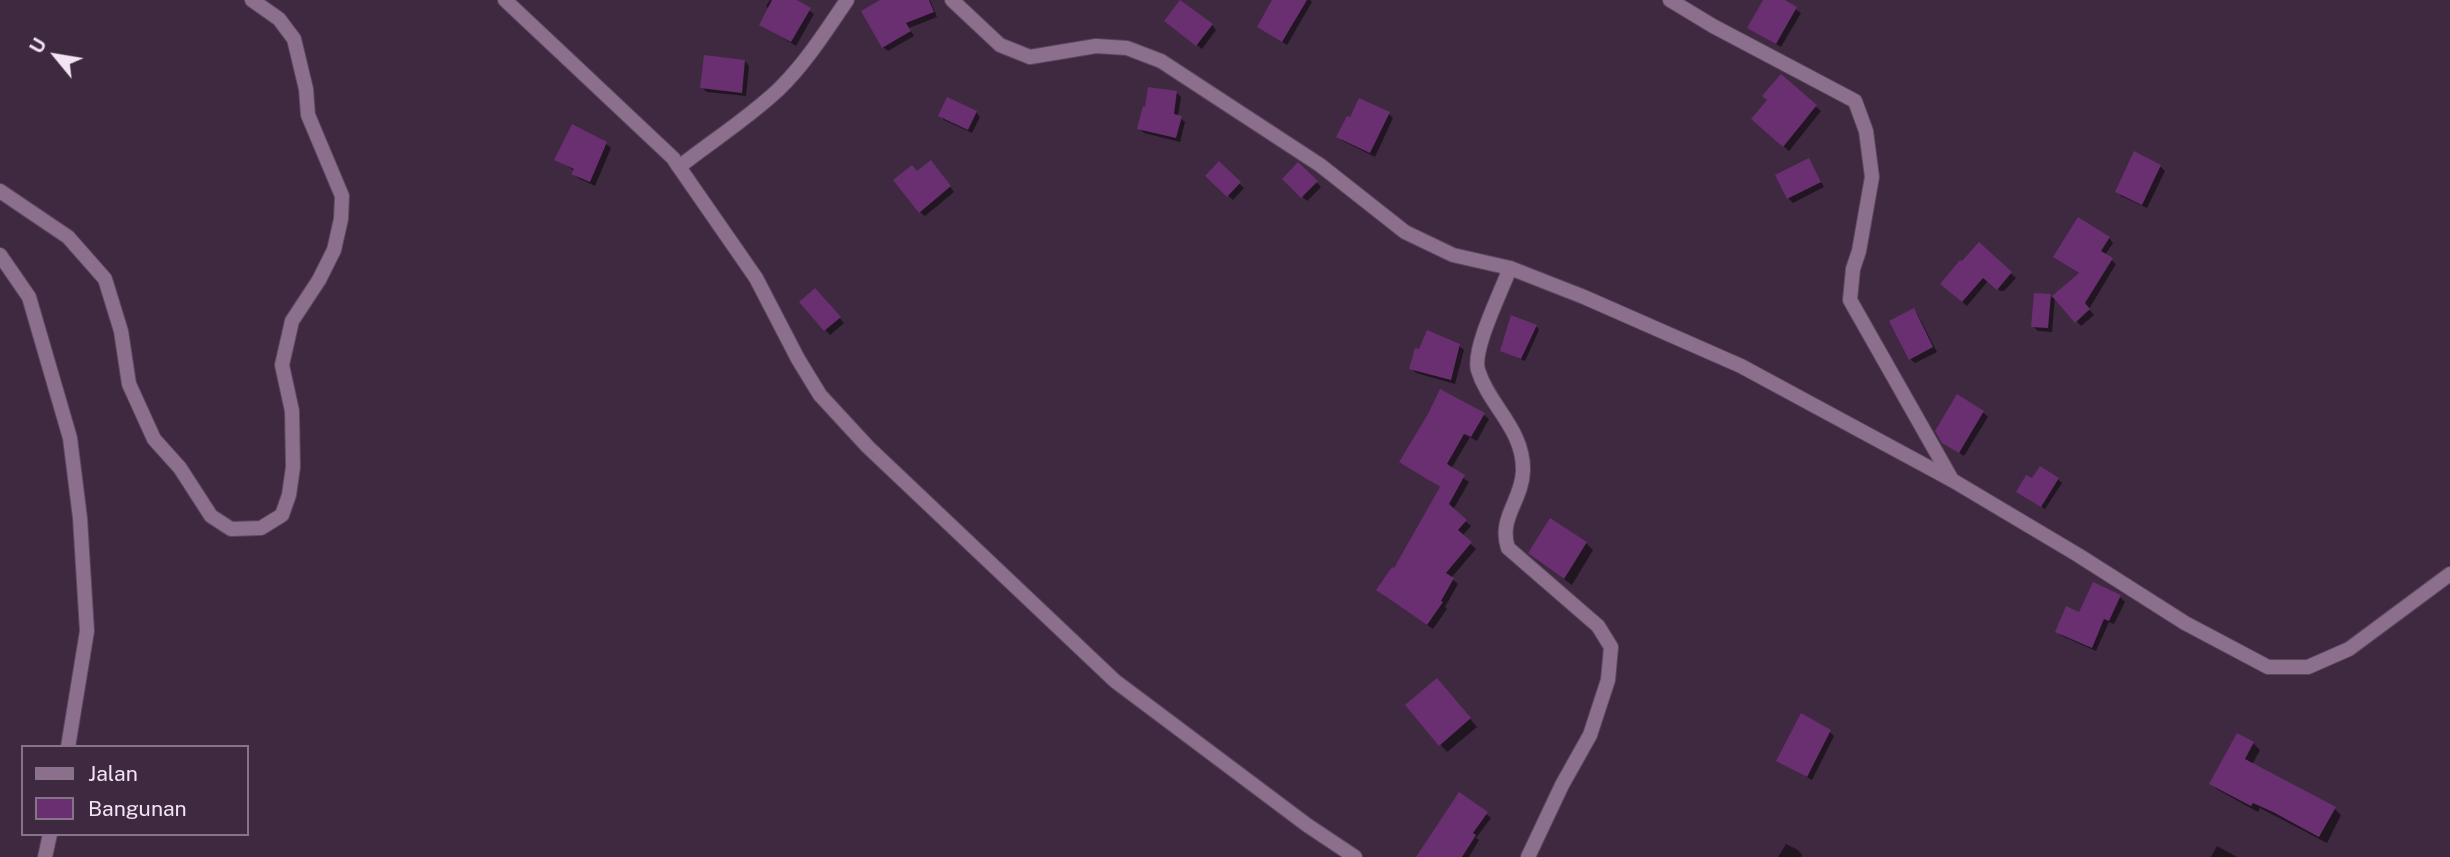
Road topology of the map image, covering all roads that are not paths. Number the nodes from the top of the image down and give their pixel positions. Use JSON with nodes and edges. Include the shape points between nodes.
{"nodes":[{"id":1,"x":252,"y":0,"type":"edge"},
{"id":2,"x":505,"y":0,"type":"edge"},
{"id":3,"x":847,"y":0,"type":"edge"},
{"id":4,"x":952,"y":0,"type":"edge"},
{"id":5,"x":1670,"y":0,"type":"edge"},
{"id":6,"x":679,"y":167,"type":"junction"},
{"id":7,"x":0,"y":191,"type":"edge"},
{"id":8,"x":0,"y":255,"type":"edge"},
{"id":9,"x":1510,"y":268,"type":"junction"},
{"id":10,"x":1952,"y":480,"type":"junction"},
{"id":11,"x":2450,"y":573,"type":"edge"},
{"id":12,"x":68,"y":745,"type":"edge"},
{"id":13,"x":50,"y":836,"type":"edge"},
{"id":14,"x":45,"y":857,"type":"edge"},
{"id":15,"x":1355,"y":857,"type":"edge"},
{"id":16,"x":1528,"y":857,"type":"edge"}],
"edges":[{"from":1,"to":7,"type":"street","via":[[279,19],[295,39],[309,116],[342,196],[334,250],[292,321],[282,365],[292,411],[293,467],[282,515],[261,528],[231,529],[211,516],[180,468],[154,439],[129,384],[121,331],[105,279],[68,237]]},
{"from":2,"to":6,"type":"street"},
{"from":3,"to":6,"type":"street","via":[[780,88]]},
{"from":4,"to":9,"type":"street","via":[[1000,45],[1030,57],[1096,46],[1127,48],[1161,61],[1320,165],[1405,232],[1453,255]]},
{"from":5,"to":10,"type":"street","via":[[1855,101],[1866,131],[1872,177],[1850,300]]},
{"from":6,"to":15,"type":"street","via":[[756,278],[820,395],[868,447],[1115,681]]},
{"from":8,"to":12,"type":"street","via":[[29,297],[70,438],[87,631]]},
{"from":9,"to":10,"type":"street","via":[[1741,366]]},
{"from":9,"to":16,"type":"street","via":[[1480,345],[1477,368],[1515,432],[1523,470],[1504,535],[1508,548],[1598,626],[1611,647],[1608,680],[1590,735]]},
{"from":10,"to":11,"type":"street","via":[[2185,623],[2268,667],[2308,667],[2349,649]]},
{"from":13,"to":14,"type":"street"}]}
